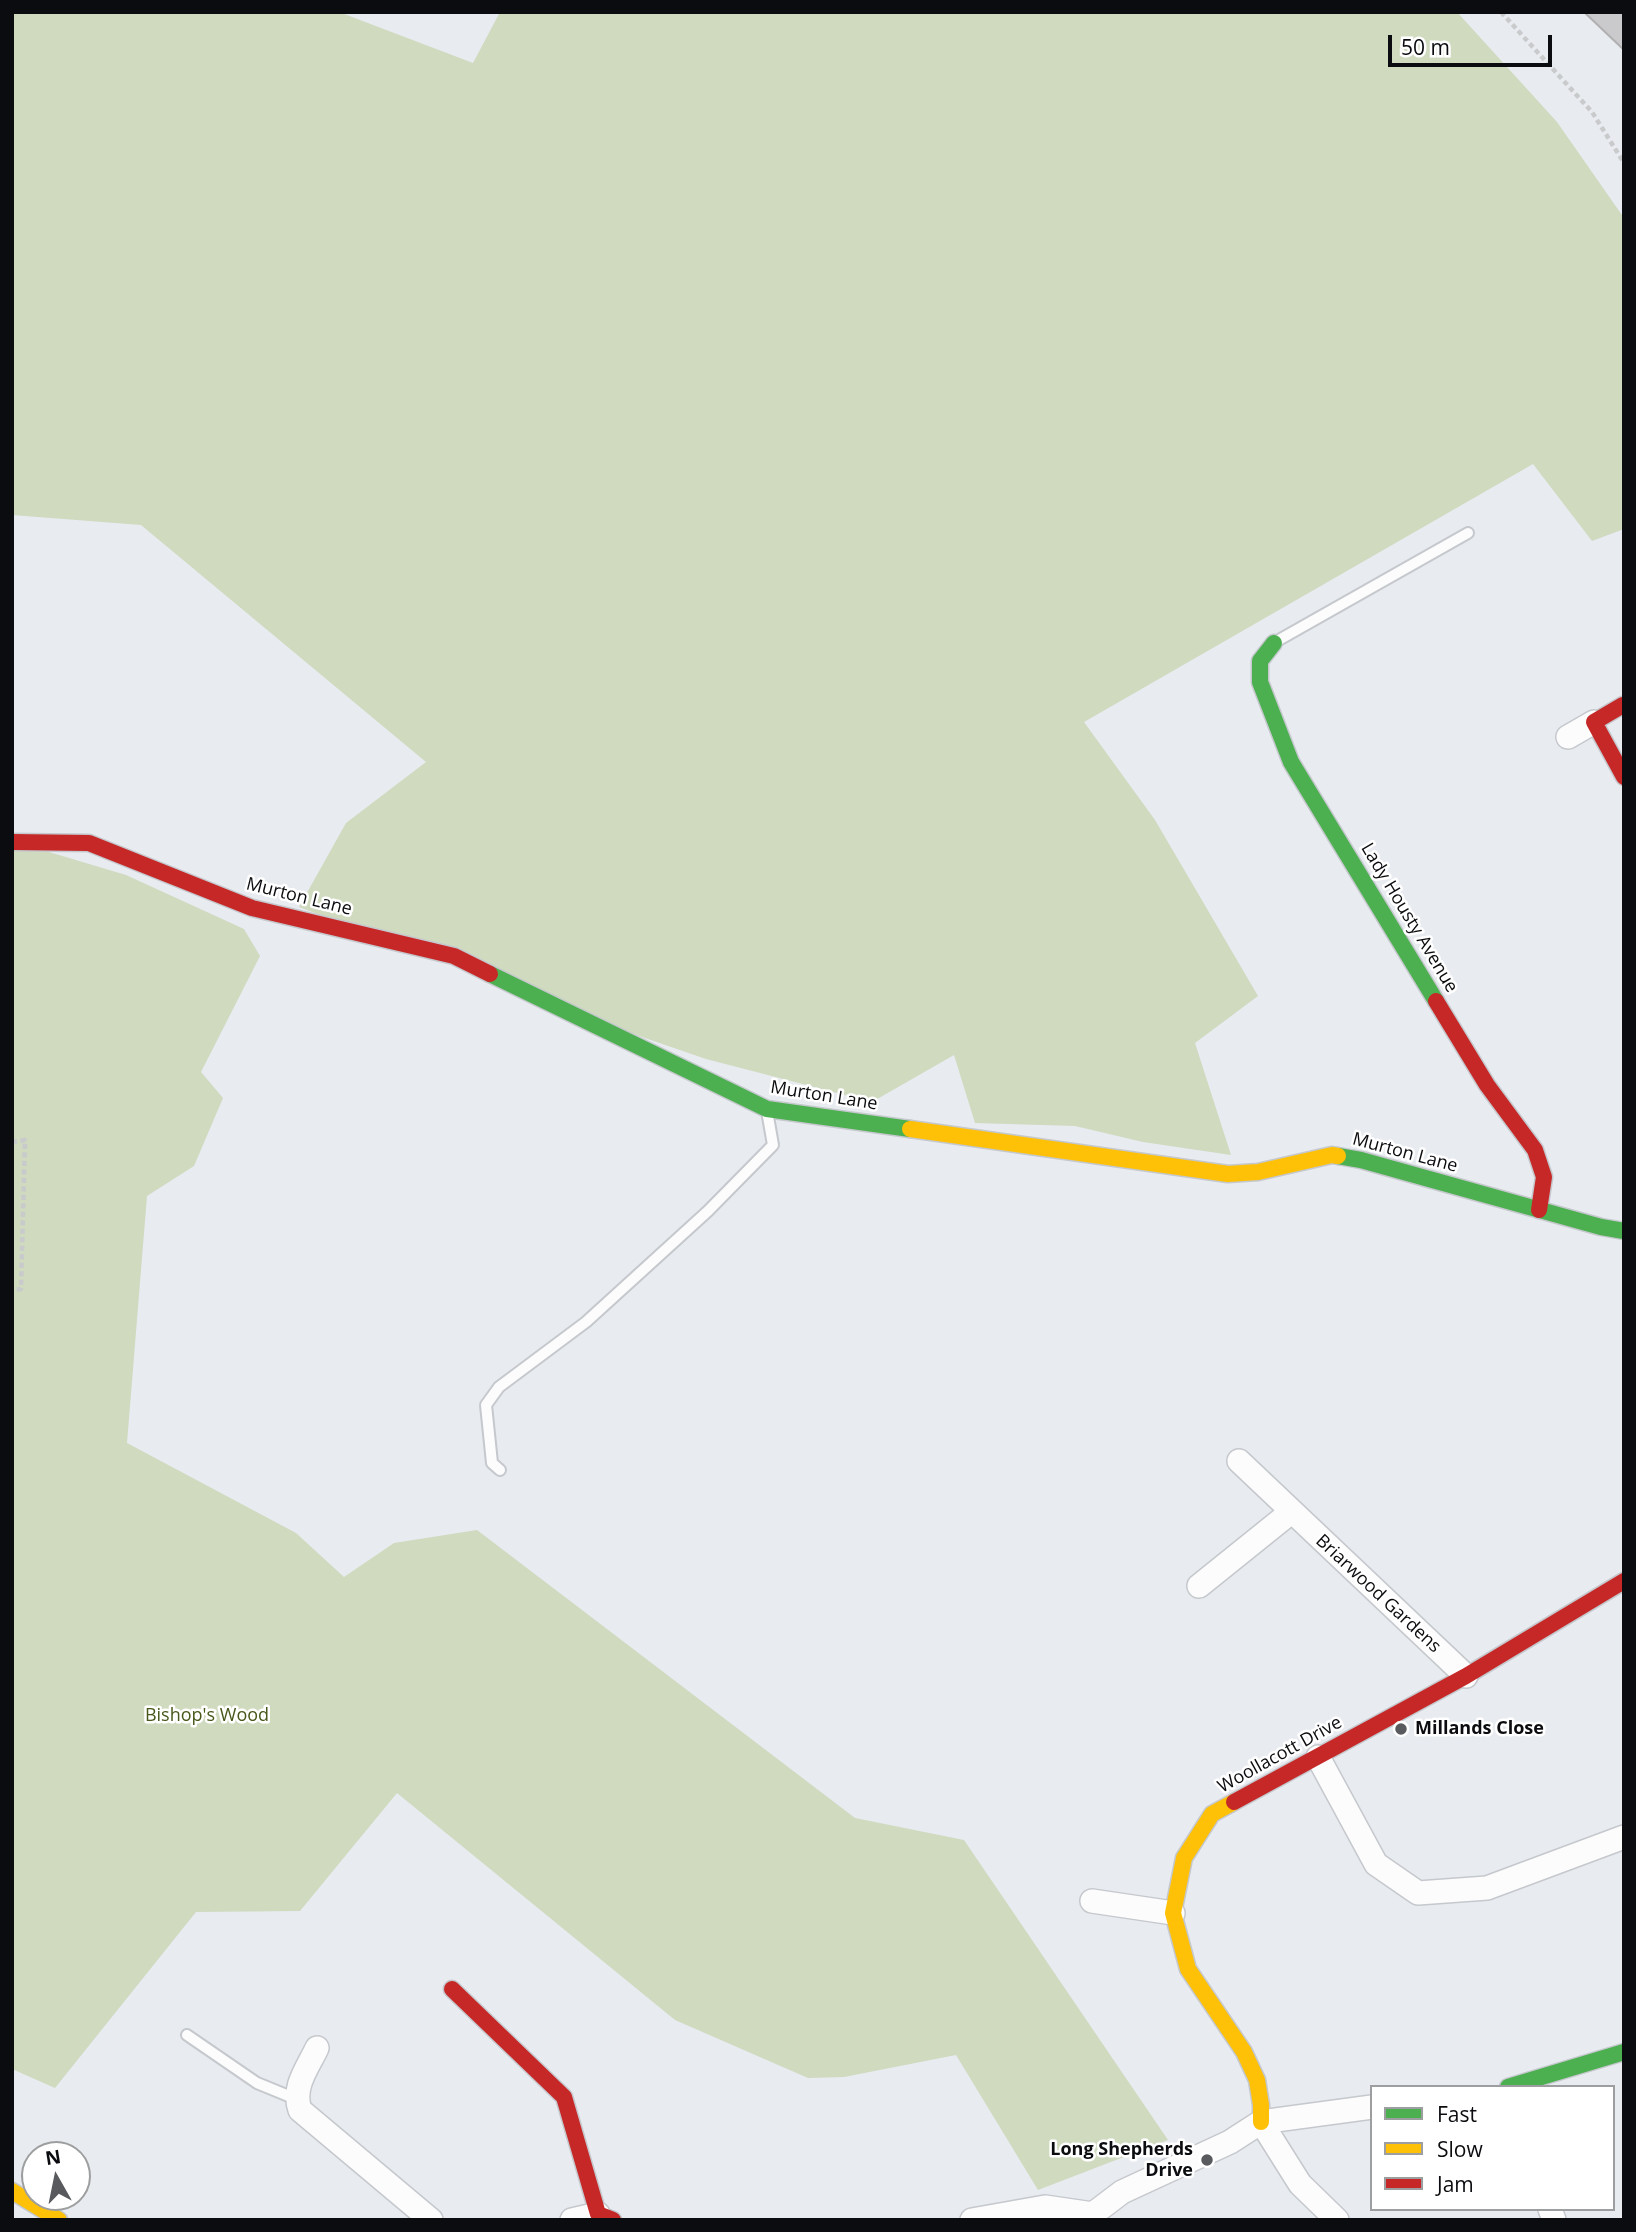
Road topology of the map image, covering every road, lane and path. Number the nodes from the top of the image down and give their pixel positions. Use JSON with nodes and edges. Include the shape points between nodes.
{"nodes":[{"id":1,"x":1501,"y":12,"type":"edge"},
{"id":2,"x":1624,"y":163,"type":"edge"},
{"id":3,"x":1468,"y":533,"type":"dead end"},
{"id":4,"x":1274,"y":643,"type":"joint"},
{"id":5,"x":1624,"y":705,"type":"edge"},
{"id":6,"x":1594,"y":722,"type":"junction"},
{"id":7,"x":1568,"y":737,"type":"dead end"},
{"id":8,"x":1624,"y":777,"type":"edge"},
{"id":9,"x":12,"y":842,"type":"edge"},
{"id":10,"x":767,"y":1109,"type":"junction"},
{"id":11,"x":12,"y":1142,"type":"edge"},
{"id":12,"x":1539,"y":1210,"type":"junction"},
{"id":13,"x":1624,"y":1231,"type":"edge"},
{"id":14,"x":12,"y":1290,"type":"edge"},
{"id":15,"x":1239,"y":1461,"type":"dead end"},
{"id":16,"x":500,"y":1470,"type":"dead end"},
{"id":17,"x":1291,"y":1512,"type":"junction"},
{"id":18,"x":1624,"y":1581,"type":"edge"},
{"id":19,"x":1199,"y":1586,"type":"dead end"},
{"id":20,"x":1466,"y":1675,"type":"junction"},
{"id":21,"x":1318,"y":1757,"type":"junction"},
{"id":22,"x":1624,"y":1837,"type":"edge"},
{"id":23,"x":1092,"y":1900,"type":"dead end"},
{"id":24,"x":1173,"y":1913,"type":"junction"},
{"id":25,"x":452,"y":1989,"type":"dead end"},
{"id":26,"x":187,"y":2035,"type":"dead end"},
{"id":27,"x":317,"y":2048,"type":"dead end"},
{"id":28,"x":1624,"y":2052,"type":"edge"},
{"id":29,"x":1515,"y":2085,"type":"edge"},
{"id":30,"x":296,"y":2099,"type":"junction"},
{"id":31,"x":1370,"y":2107,"type":"edge"},
{"id":32,"x":1261,"y":2122,"type":"junction"},
{"id":33,"x":12,"y":2191,"type":"edge"},
{"id":34,"x":605,"y":2217,"type":"edge"},
{"id":35,"x":1093,"y":2217,"type":"edge"},
{"id":36,"x":59,"y":2220,"type":"edge"},
{"id":37,"x":431,"y":2220,"type":"edge"},
{"id":38,"x":572,"y":2220,"type":"edge"},
{"id":39,"x":972,"y":2220,"type":"edge"},
{"id":40,"x":1336,"y":2220,"type":"edge"}],
"edges":[{"from":1,"to":2,"type":"path","via":[[1592,112]]},
{"from":3,"to":4,"type":"lane"},
{"from":4,"to":12,"type":"street","name":"Lady Housty Avenue","via":[[1260,661],[1260,682],[1291,762],[1487,1085],[1535,1150],[1544,1177]]},
{"from":5,"to":6,"type":"street"},
{"from":6,"to":7,"type":"street"},
{"from":6,"to":8,"type":"street"},
{"from":9,"to":10,"type":"street","name":"Murton Lane","via":[[89,843],[252,908],[454,956]]},
{"from":10,"to":12,"type":"street","name":"Murton Lane","via":[[1228,1174],[1332,1155]]},
{"from":10,"to":16,"type":"lane","via":[[773,1145],[586,1322],[499,1387],[486,1405],[492,1463]]},
{"from":11,"to":14,"type":"path","via":[[25,1140],[21,1289]]},
{"from":12,"to":13,"type":"street","name":"Murton Lane"},
{"from":15,"to":17,"type":"street","name":"Briarwood Gardens"},
{"from":17,"to":19,"type":"street"},
{"from":17,"to":20,"type":"street","name":"Briarwood Gardens"},
{"from":18,"to":20,"type":"street","name":"Woollacott Drive"},
{"from":20,"to":21,"type":"street","name":"Woollacott Drive"},
{"from":21,"to":22,"type":"street","via":[[1376,1864],[1418,1893],[1487,1888]]},
{"from":21,"to":24,"type":"street","name":"Woollacott Drive","via":[[1212,1814],[1184,1858]]},
{"from":23,"to":24,"type":"street"},
{"from":24,"to":32,"type":"street","name":"Woollacott Drive","via":[[1188,1969],[1244,2052],[1257,2080]]},
{"from":25,"to":34,"type":"street","via":[[564,2097]]},
{"from":26,"to":30,"type":"lane","via":[[257,2083]]},
{"from":27,"to":30,"type":"street"},
{"from":28,"to":29,"type":"street"},
{"from":30,"to":37,"type":"street","via":[[309,2119]]},
{"from":31,"to":32,"type":"street"},
{"from":32,"to":35,"type":"street","via":[[1230,2142],[1122,2192]]},
{"from":32,"to":40,"type":"street","via":[[1300,2183]]},
{"from":33,"to":36,"type":"street"},
{"from":34,"to":38,"type":"street"},
{"from":35,"to":39,"type":"street","via":[[1045,2207]]}]}
